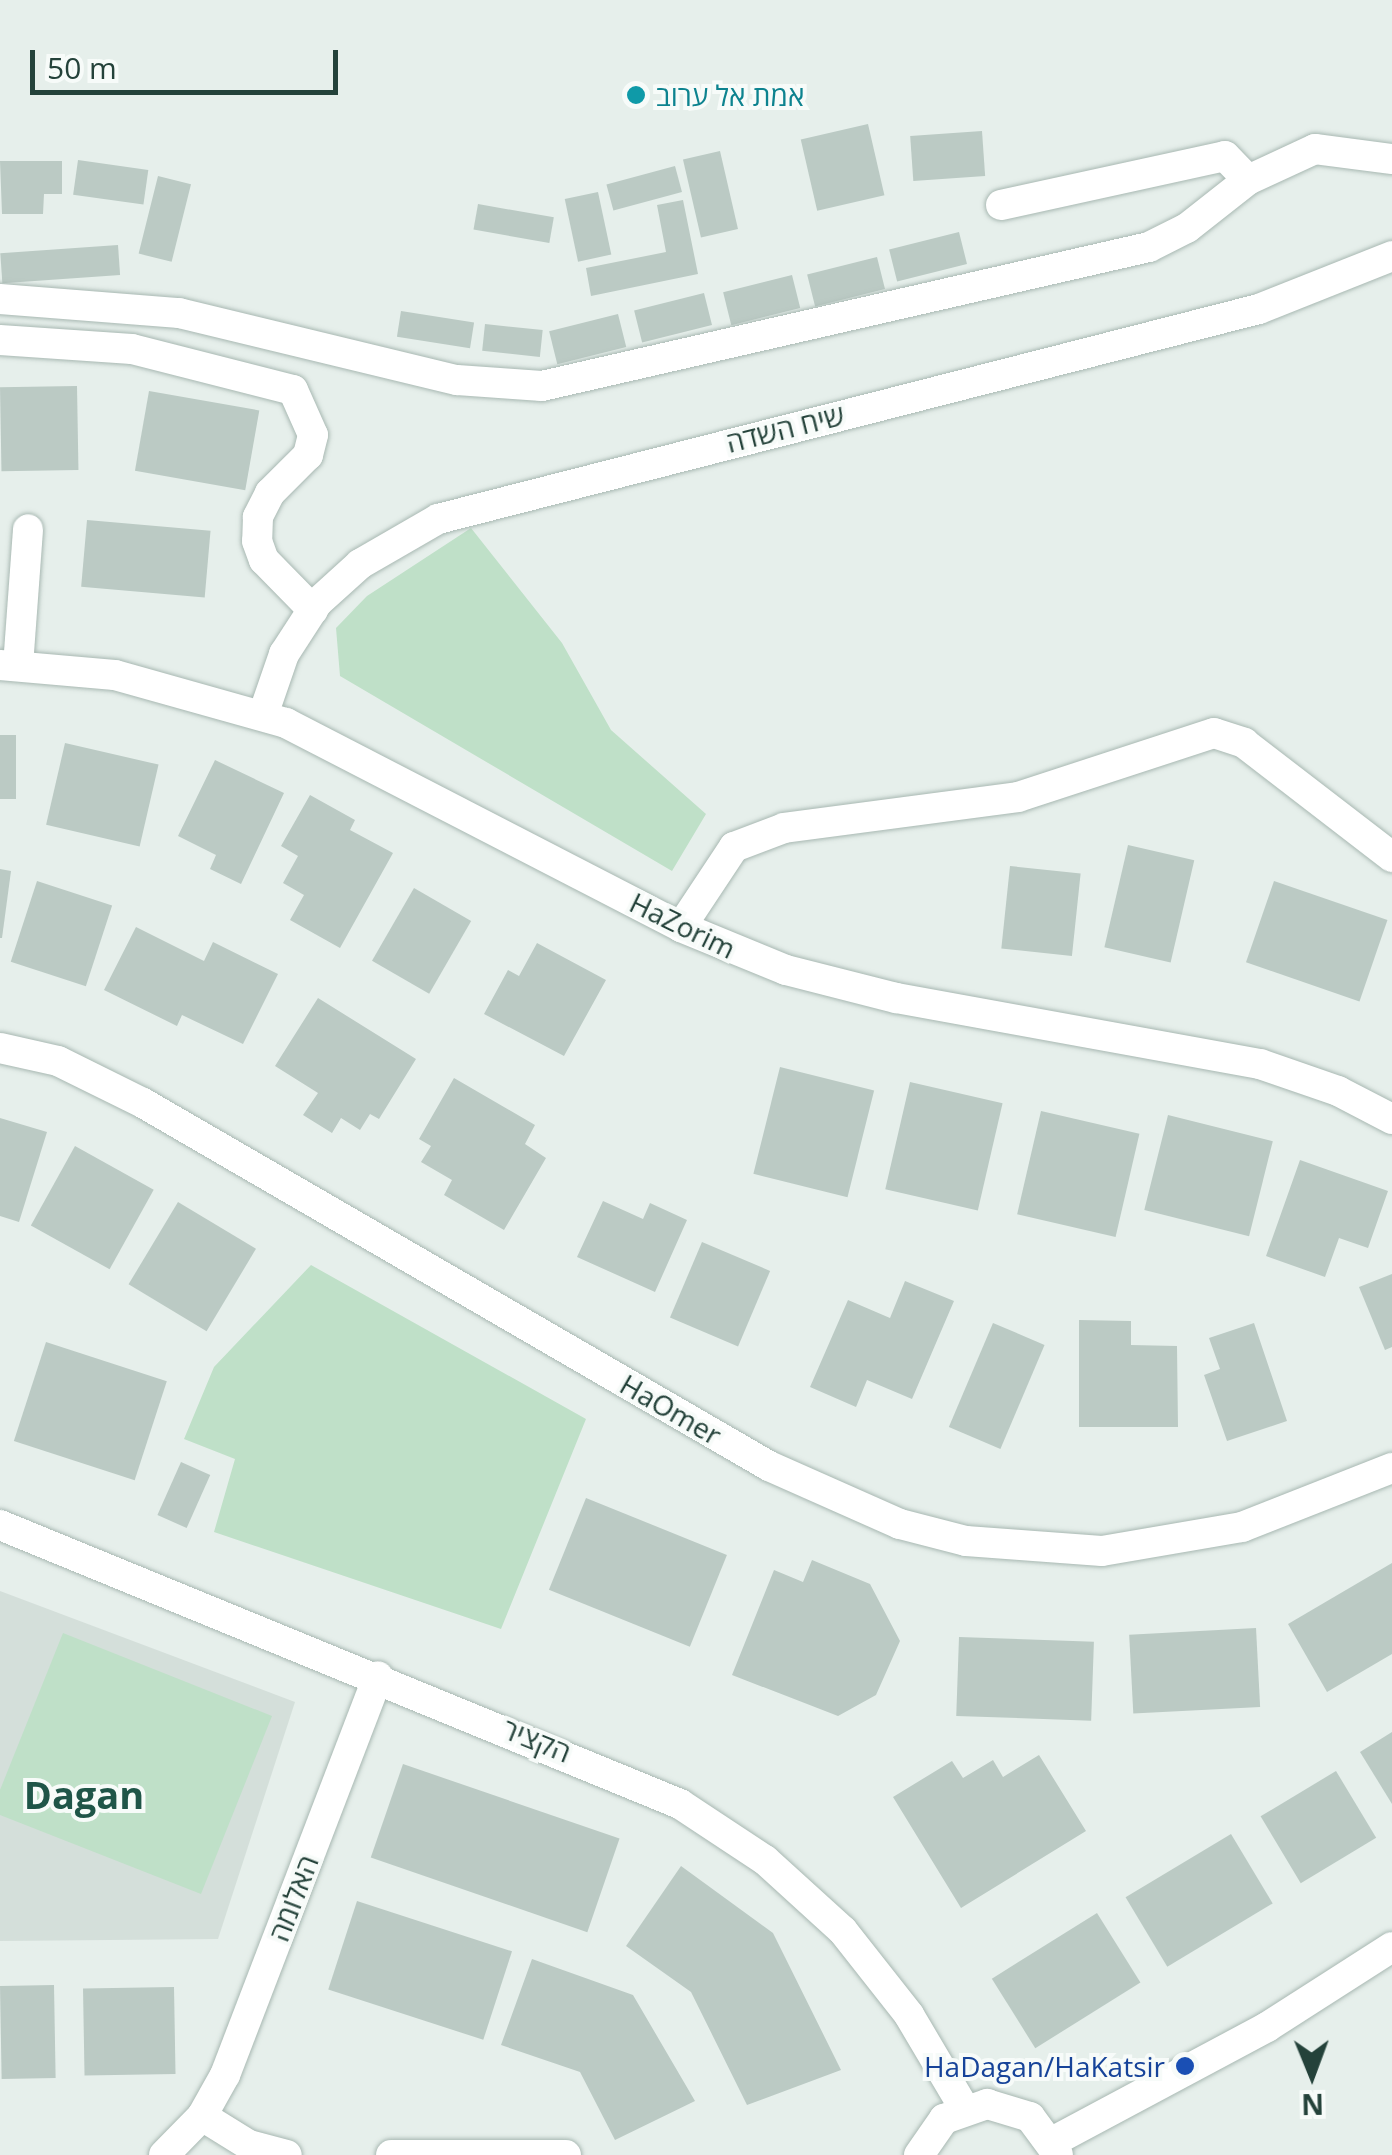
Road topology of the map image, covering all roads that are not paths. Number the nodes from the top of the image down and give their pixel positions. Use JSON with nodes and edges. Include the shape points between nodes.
{"nodes":[{"id":1,"x":1392,"y":158,"type":"edge"},
{"id":2,"x":1248,"y":180,"type":"junction"},
{"id":3,"x":1001,"y":205,"type":"dead end"},
{"id":4,"x":1392,"y":256,"type":"edge"},
{"id":5,"x":0,"y":298,"type":"edge"},
{"id":6,"x":0,"y":340,"type":"edge"},
{"id":7,"x":28,"y":529,"type":"dead end"},
{"id":8,"x":313,"y":610,"type":"junction"},
{"id":9,"x":9,"y":666,"type":"edge"},
{"id":10,"x":263,"y":715,"type":"junction"},
{"id":11,"x":1392,"y":857,"type":"edge"},
{"id":12,"x":681,"y":927,"type":"junction"},
{"id":13,"x":0,"y":1048,"type":"edge"},
{"id":14,"x":1392,"y":1120,"type":"edge"},
{"id":15,"x":1392,"y":1468,"type":"edge"},
{"id":16,"x":0,"y":1525,"type":"edge"},
{"id":17,"x":378,"y":1676,"type":"junction"},
{"id":18,"x":1392,"y":1947,"type":"edge"},
{"id":19,"x":964,"y":2108,"type":"junction"},
{"id":20,"x":202,"y":2116,"type":"junction"},
{"id":21,"x":1055,"y":2149,"type":"edge"},
{"id":22,"x":164,"y":2155,"type":"edge"},
{"id":23,"x":287,"y":2155,"type":"edge"},
{"id":24,"x":391,"y":2155,"type":"edge"},
{"id":25,"x":566,"y":2155,"type":"edge"},
{"id":26,"x":918,"y":2155,"type":"edge"}],
"edges":[{"from":1,"to":2,"type":"street","via":[[1315,149]]},
{"from":2,"to":3,"type":"street","via":[[1225,156]]},
{"from":2,"to":5,"type":"street","via":[[1187,228],[1149,247],[542,386],[457,380],[180,313]]},
{"from":4,"to":8,"type":"street","name":"שיח השדה","via":[[1241,314],[466,508],[384,547]]},
{"from":6,"to":8,"type":"street","via":[[132,350],[292,390],[312,435],[308,455],[270,493],[258,517],[257,541],[264,560]]},
{"from":7,"to":9,"type":"street"},
{"from":8,"to":10,"type":"street","name":"שיח השדה","via":[[284,654]]},
{"from":9,"to":10,"type":"street","name":"HaZorim","via":[[115,675]]},
{"from":10,"to":12,"type":"street","name":"HaZorim","via":[[389,771]]},
{"from":11,"to":12,"type":"street","via":[[1244,743],[1214,734],[1018,797],[784,828],[734,847]]},
{"from":12,"to":14,"type":"street","name":"HaZorim","via":[[759,961],[868,993],[1260,1064],[1338,1090]]},
{"from":13,"to":15,"type":"street","name":"HaOmer","via":[[58,1061],[143,1103],[769,1466],[900,1524],[966,1542],[1102,1551],[1242,1527]]},
{"from":16,"to":17,"type":"street","name":"הקציר"},
{"from":17,"to":19,"type":"street","name":"הקציר","via":[[636,1781],[765,1860],[878,1972]]},
{"from":17,"to":20,"type":"street","name":"האלומה","via":[[225,2075]]},
{"from":18,"to":21,"type":"street"},
{"from":19,"to":21,"type":"street","via":[[987,2104],[1021,2112]]},
{"from":19,"to":26,"type":"street","via":[[936,2126]]},
{"from":20,"to":22,"type":"street","name":"האלומה"},
{"from":20,"to":23,"type":"street","via":[[239,2141]]},
{"from":24,"to":25,"type":"street"}]}
